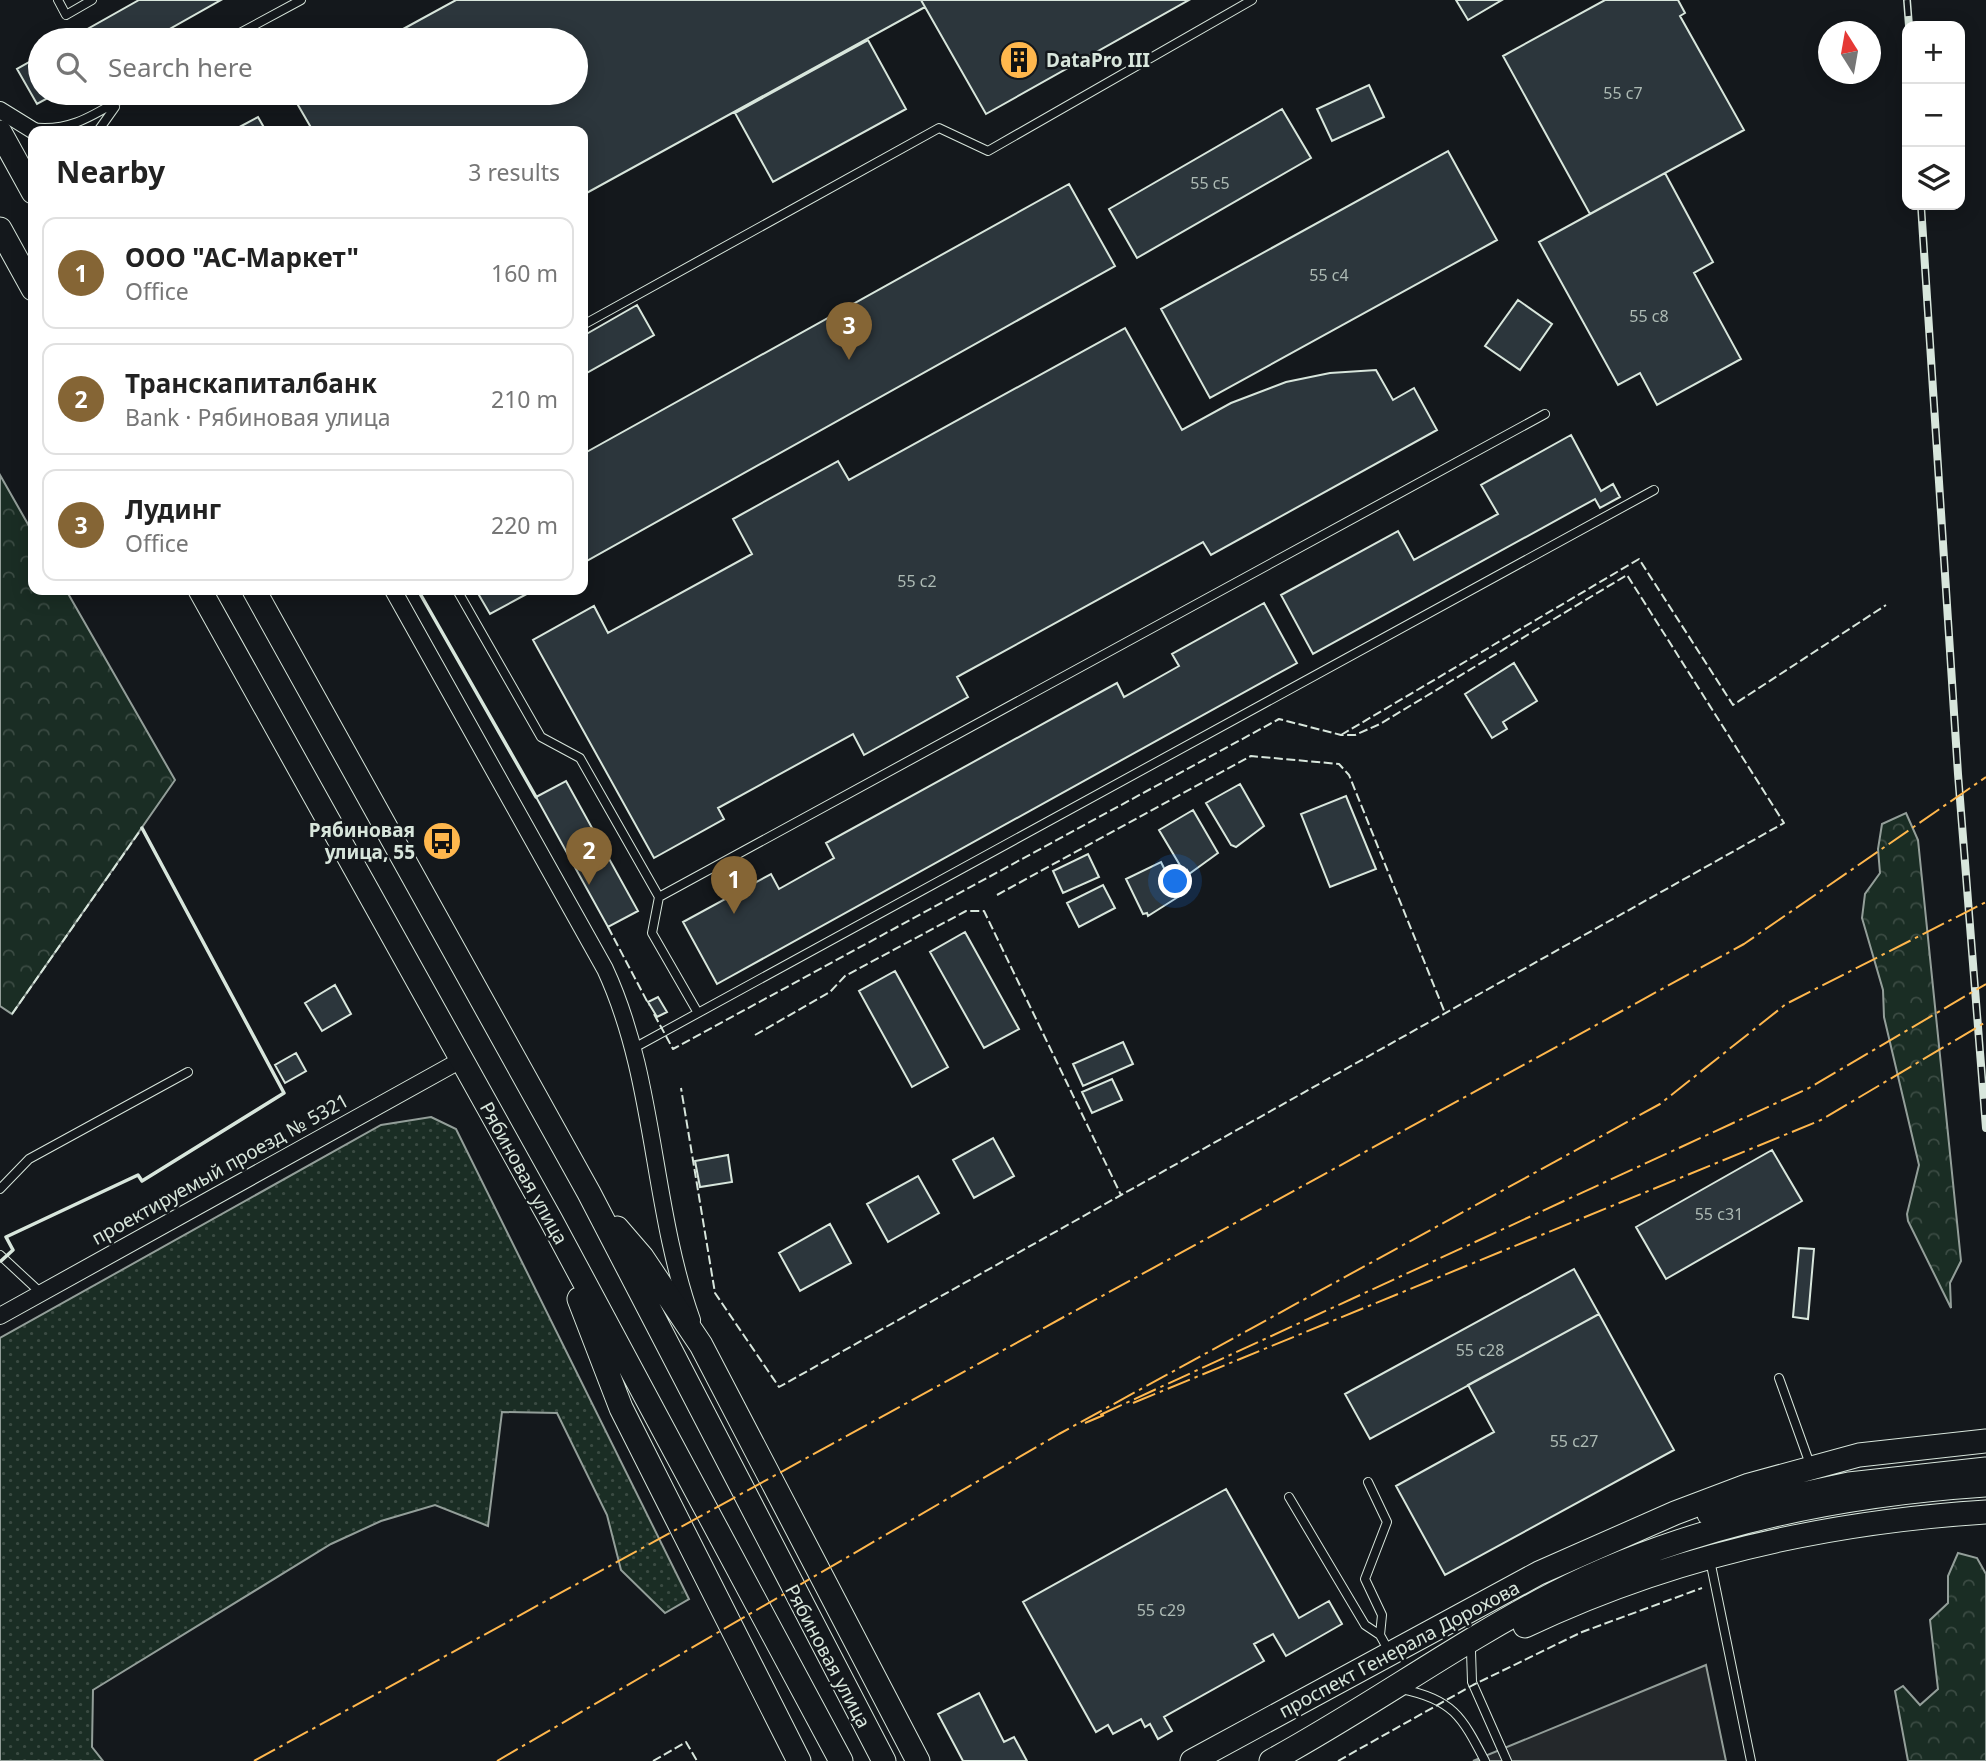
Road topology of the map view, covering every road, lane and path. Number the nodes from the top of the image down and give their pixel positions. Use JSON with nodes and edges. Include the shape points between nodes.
{"nodes":[{"id":1,"x":58,"y":0,"type":"edge"},
{"id":2,"x":92,"y":0,"type":"edge"},
{"id":3,"x":300,"y":0,"type":"edge"},
{"id":4,"x":1252,"y":0,"type":"edge"},
{"id":5,"x":249,"y":28,"type":"edge"},
{"id":6,"x":111,"y":105,"type":"edge"},
{"id":7,"x":117,"y":105,"type":"edge"},
{"id":8,"x":0,"y":110,"type":"edge"},
{"id":9,"x":67,"y":126,"type":"edge"},
{"id":10,"x":101,"y":126,"type":"edge"},
{"id":11,"x":28,"y":128,"type":"edge"},
{"id":12,"x":0,"y":132,"type":"edge"},
{"id":13,"x":28,"y":183,"type":"edge"},
{"id":14,"x":0,"y":229,"type":"edge"},
{"id":15,"x":28,"y":280,"type":"edge"},
{"id":16,"x":588,"y":322,"type":"edge"},
{"id":17,"x":1545,"y":414,"type":"dead end"},
{"id":18,"x":1654,"y":489,"type":"dead end"},
{"id":19,"x":203,"y":595,"type":"edge"},
{"id":20,"x":257,"y":595,"type":"edge"},
{"id":21,"x":396,"y":595,"type":"edge"},
{"id":22,"x":460,"y":595,"type":"edge"},
{"id":23,"x":659,"y":897,"type":"junction"},
{"id":24,"x":698,"y":1013,"type":"junction"},
{"id":25,"x":634,"y":1048,"type":"junction"},
{"id":26,"x":461,"y":1060,"type":"junction"},
{"id":27,"x":188,"y":1072,"type":"dead end"},
{"id":28,"x":0,"y":1189,"type":"edge"},
{"id":29,"x":589,"y":1193,"type":"junction"},
{"id":30,"x":551,"y":1220,"type":"junction"},
{"id":31,"x":0,"y":1255,"type":"edge"},
{"id":32,"x":41,"y":1293,"type":"junction"},
{"id":33,"x":0,"y":1316,"type":"edge"},
{"id":34,"x":701,"y":1345,"type":"junction"},
{"id":35,"x":1779,"y":1378,"type":"dead end"},
{"id":36,"x":1986,"y":1441,"type":"edge"},
{"id":37,"x":1811,"y":1467,"type":"junction"},
{"id":38,"x":1986,"y":1469,"type":"edge"},
{"id":39,"x":1368,"y":1482,"type":"dead end"},
{"id":40,"x":1986,"y":1485,"type":"edge"},
{"id":41,"x":1289,"y":1497,"type":"dead end"},
{"id":42,"x":1986,"y":1512,"type":"edge"},
{"id":43,"x":1608,"y":1542,"type":"junction"},
{"id":44,"x":1709,"y":1557,"type":"junction"},
{"id":45,"x":1385,"y":1644,"type":"junction"},
{"id":46,"x":1471,"y":1651,"type":"junction"},
{"id":47,"x":1398,"y":1688,"type":"junction"},
{"id":48,"x":1362,"y":1707,"type":"junction"},
{"id":49,"x":799,"y":1761,"type":"edge"},
{"id":50,"x":841,"y":1761,"type":"edge"},
{"id":51,"x":884,"y":1761,"type":"edge"},
{"id":52,"x":918,"y":1761,"type":"edge"},
{"id":53,"x":1192,"y":1761,"type":"edge"},
{"id":54,"x":1271,"y":1761,"type":"edge"},
{"id":55,"x":1485,"y":1761,"type":"edge"},
{"id":56,"x":1507,"y":1761,"type":"edge"},
{"id":57,"x":1751,"y":1761,"type":"edge"}],
"edges":[{"from":1,"to":2,"type":"lane","via":[[66,15]]},
{"from":3,"to":5,"type":"lane"},
{"from":4,"to":16,"type":"lane","via":[[988,151],[939,128]]},
{"from":6,"to":9,"type":"lane"},
{"from":7,"to":10,"type":"lane"},
{"from":8,"to":11,"type":"street"},
{"from":12,"to":13,"type":"main road"},
{"from":14,"to":15,"type":"main road"},
{"from":17,"to":23,"type":"lane"},
{"from":18,"to":24,"type":"lane"},
{"from":19,"to":26,"type":"main road","name":"Рябиновая улица"},
{"from":20,"to":29,"type":"main road","name":"Рябиновая улица"},
{"from":21,"to":25,"type":"street","via":[[605,968]]},
{"from":22,"to":23,"type":"lane","via":[[541,737],[580,758]]},
{"from":23,"to":24,"type":"lane","via":[[652,933]]},
{"from":24,"to":25,"type":"lane"},
{"from":25,"to":34,"type":"street","via":[[668,1240]]},
{"from":26,"to":30,"type":"main road","name":"Рябиновая улица"},
{"from":26,"to":32,"type":"street","name":"проектируемый проезд № 5321"},
{"from":27,"to":28,"type":"lane","via":[[29,1159]]},
{"from":29,"to":34,"type":"main road","via":[[642,1257]]},
{"from":29,"to":51,"type":"main road","name":"Рябиновая улица"},
{"from":30,"to":49,"type":"main road","via":[[621,1408]]},
{"from":30,"to":50,"type":"main road","name":"Рябиновая улица"},
{"from":31,"to":32,"type":"lane"},
{"from":32,"to":33,"type":"street","name":"проектируемый проезд № 5321"},
{"from":34,"to":52,"type":"main road"},
{"from":35,"to":37,"type":"lane"},
{"from":36,"to":37,"type":"main road","name":"проспект Генерала Дорохова","via":[[1859,1455]]},
{"from":37,"to":43,"type":"main road","name":"проспект Генерала Дорохова","via":[[1749,1485]]},
{"from":38,"to":43,"type":"main road","name":"проспект Генерала Дорохова","via":[[1794,1493]]},
{"from":39,"to":45,"type":"lane","via":[[1387,1522],[1365,1579],[1382,1615]]},
{"from":40,"to":48,"type":"main road","name":"проспект Генерала Дорохова","via":[[1799,1509],[1677,1543],[1554,1594]]},
{"from":41,"to":45,"type":"lane","via":[[1365,1625]]},
{"from":42,"to":44,"type":"main road","name":"проспект Генерала Дорохова","via":[[1854,1525]]},
{"from":43,"to":45,"type":"main road","name":"проспект Генерала Дорохова"},
{"from":44,"to":46,"type":"main road","name":"проспект Генерала Дорохова","via":[[1599,1594]]},
{"from":44,"to":57,"type":"lane"},
{"from":45,"to":53,"type":"main road","name":"проспект Генерала Дорохова"},
{"from":46,"to":47,"type":"main road","name":"проспект Генерала Дорохова"},
{"from":46,"to":56,"type":"lane","via":[[1473,1685]]},
{"from":47,"to":48,"type":"main road","name":"проспект Генерала Дорохова"},
{"from":47,"to":55,"type":"lane","via":[[1430,1696],[1454,1709]]},
{"from":48,"to":54,"type":"main road","name":"проспект Генерала Дорохова"}]}
